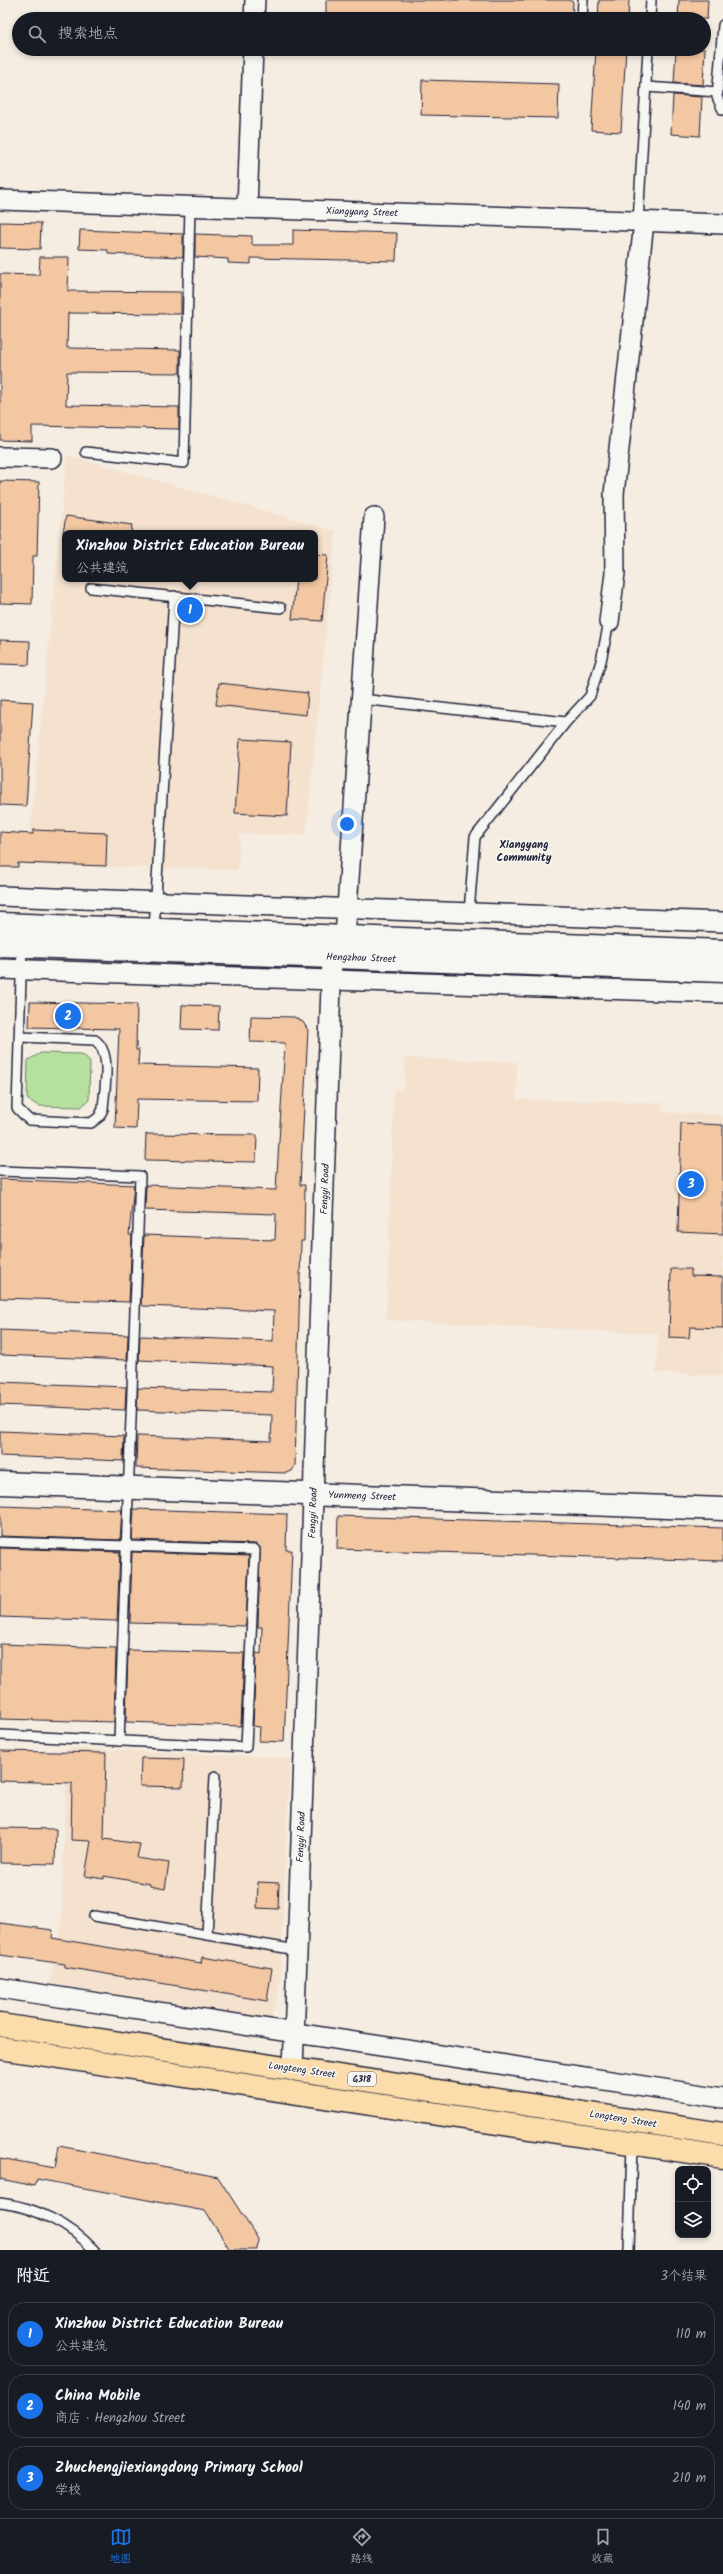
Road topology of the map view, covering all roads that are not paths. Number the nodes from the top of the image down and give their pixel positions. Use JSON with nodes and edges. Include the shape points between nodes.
{"nodes":[{"id":1,"x":255,"y":0,"type":"edge"},
{"id":2,"x":584,"y":0,"type":"edge"},
{"id":3,"x":651,"y":0,"type":"edge"},
{"id":4,"x":254,"y":12,"type":"edge"},
{"id":5,"x":583,"y":12,"type":"edge"},
{"id":6,"x":650,"y":12,"type":"edge"},
{"id":7,"x":723,"y":25,"type":"edge"},
{"id":8,"x":253,"y":56,"type":"edge"},
{"id":9,"x":648,"y":56,"type":"edge"},
{"id":10,"x":646,"y":87,"type":"junction"},
{"id":11,"x":718,"y":92,"type":"junction"},
{"id":12,"x":723,"y":110,"type":"edge"},
{"id":13,"x":0,"y":200,"type":"edge"},
{"id":14,"x":190,"y":206,"type":"junction"},
{"id":15,"x":246,"y":208,"type":"junction"},
{"id":16,"x":641,"y":222,"type":"junction"},
{"id":17,"x":723,"y":224,"type":"edge"},
{"id":18,"x":86,"y":452,"type":"dead end"},
{"id":19,"x":0,"y":457,"type":"edge"},
{"id":20,"x":52,"y":458,"type":"dead end"},
{"id":21,"x":374,"y":517,"type":"dead end"},
{"id":22,"x":91,"y":588,"type":"dead end"},
{"id":23,"x":174,"y":596,"type":"junction"},
{"id":24,"x":281,"y":608,"type":"dead end"},
{"id":25,"x":608,"y":622,"type":"joint"},
{"id":26,"x":361,"y":699,"type":"junction"},
{"id":27,"x":566,"y":722,"type":"junction"},
{"id":28,"x":0,"y":896,"type":"edge"},
{"id":29,"x":156,"y":901,"type":"junction"},
{"id":30,"x":347,"y":907,"type":"junction"},
{"id":31,"x":469,"y":912,"type":"junction"},
{"id":32,"x":723,"y":922,"type":"edge"},
{"id":33,"x":0,"y":924,"type":"edge"},
{"id":34,"x":154,"y":930,"type":"junction"},
{"id":35,"x":345,"y":937,"type":"junction"},
{"id":36,"x":0,"y":945,"type":"edge"},
{"id":37,"x":22,"y":946,"type":"junction"},
{"id":38,"x":723,"y":951,"type":"edge"},
{"id":39,"x":332,"y":957,"type":"junction"},
{"id":40,"x":0,"y":968,"type":"edge"},
{"id":41,"x":21,"y":969,"type":"junction"},
{"id":42,"x":723,"y":971,"type":"edge"},
{"id":43,"x":332,"y":980,"type":"junction"},
{"id":44,"x":723,"y":992,"type":"edge"},
{"id":45,"x":19,"y":1037,"type":"junction"},
{"id":46,"x":0,"y":1171,"type":"edge"},
{"id":47,"x":0,"y":1483,"type":"edge"},
{"id":48,"x":129,"y":1488,"type":"junction"},
{"id":49,"x":314,"y":1494,"type":"junction"},
{"id":50,"x":723,"y":1509,"type":"edge"},
{"id":51,"x":0,"y":1542,"type":"edge"},
{"id":52,"x":127,"y":1546,"type":"junction"},
{"id":53,"x":0,"y":1735,"type":"edge"},
{"id":54,"x":119,"y":1741,"type":"junction"},
{"id":55,"x":215,"y":1776,"type":"dead end"},
{"id":56,"x":94,"y":1916,"type":"dead end"},
{"id":57,"x":207,"y":1935,"type":"junction"},
{"id":58,"x":297,"y":1950,"type":"junction"},
{"id":59,"x":0,"y":1988,"type":"edge"},
{"id":60,"x":0,"y":2025,"type":"edge"},
{"id":61,"x":294,"y":2033,"type":"junction"},
{"id":62,"x":0,"y":2048,"type":"edge"},
{"id":63,"x":293,"y":2069,"type":"junction"},
{"id":64,"x":723,"y":2098,"type":"edge"},
{"id":65,"x":723,"y":2134,"type":"edge"},
{"id":66,"x":632,"y":2143,"type":"junction"},
{"id":67,"x":723,"y":2157,"type":"edge"},
{"id":68,"x":0,"y":2203,"type":"edge"},
{"id":69,"x":94,"y":2250,"type":"edge"},
{"id":70,"x":629,"y":2250,"type":"edge"}],
"edges":[{"from":1,"to":4,"type":"street"},
{"from":2,"to":5,"type":"lane"},
{"from":3,"to":6,"type":"lane"},
{"from":7,"to":11,"type":"lane"},
{"from":8,"to":15,"type":"street"},
{"from":9,"to":10,"type":"lane"},
{"from":10,"to":11,"type":"lane"},
{"from":10,"to":16,"type":"lane"},
{"from":11,"to":12,"type":"lane","via":[[717,97]]},
{"from":13,"to":14,"type":"street","name":"Xiangyang Street"},
{"from":14,"to":15,"type":"street","name":"Xiangyang Street"},
{"from":14,"to":18,"type":"lane","via":[[184,463]]},
{"from":15,"to":16,"type":"street","name":"Xiangyang Street"},
{"from":16,"to":17,"type":"street","name":"Xiangyang Street"},
{"from":16,"to":25,"type":"street","via":[[614,494],[616,574]]},
{"from":19,"to":20,"type":"street"},
{"from":21,"to":26,"type":"street"},
{"from":22,"to":23,"type":"lane"},
{"from":23,"to":24,"type":"lane"},
{"from":23,"to":29,"type":"lane"},
{"from":25,"to":27,"type":"lane","via":[[601,661],[590,696]]},
{"from":26,"to":27,"type":"lane"},
{"from":26,"to":30,"type":"street"},
{"from":27,"to":31,"type":"lane","via":[[475,837]]},
{"from":28,"to":29,"type":"street"},
{"from":29,"to":30,"type":"street"},
{"from":29,"to":34,"type":"lane"},
{"from":30,"to":31,"type":"street"},
{"from":30,"to":35,"type":"street"},
{"from":31,"to":32,"type":"street"},
{"from":33,"to":34,"type":"main road","name":"Hengzhou Street"},
{"from":34,"to":35,"type":"main road","name":"Hengzhou Street"},
{"from":35,"to":38,"type":"main road","name":"Hengzhou Street"},
{"from":36,"to":37,"type":"main road","name":"Hengzhou Street"},
{"from":37,"to":39,"type":"main road","name":"Hengzhou Street"},
{"from":37,"to":41,"type":"lane"},
{"from":39,"to":42,"type":"main road","name":"Hengzhou Street"},
{"from":39,"to":43,"type":"street","name":"Fengyi Road"},
{"from":40,"to":41,"type":"street"},
{"from":41,"to":43,"type":"street"},
{"from":41,"to":45,"type":"lane"},
{"from":43,"to":44,"type":"street"},
{"from":43,"to":49,"type":"street","name":"Fengyi Road"},
{"from":45,"to":45,"type":"lane","via":[[95,1040],[100,1044],[105,1056],[103,1109],[99,1117],[91,1123],[28,1120],[23,1116],[18,1108]]},
{"from":46,"to":48,"type":"lane","via":[[140,1176]]},
{"from":47,"to":48,"type":"main road","name":"Yunmeng Street"},
{"from":48,"to":49,"type":"main road","name":"Yunmeng Street"},
{"from":48,"to":52,"type":"lane"},
{"from":49,"to":50,"type":"main road","name":"Yunmeng Street"},
{"from":49,"to":58,"type":"street","name":"Fengyi Road"},
{"from":51,"to":52,"type":"lane"},
{"from":52,"to":54,"type":"lane"},
{"from":52,"to":54,"type":"lane","via":[[255,1550],[246,1747]]},
{"from":53,"to":54,"type":"lane"},
{"from":55,"to":57,"type":"lane"},
{"from":56,"to":57,"type":"lane"},
{"from":57,"to":58,"type":"lane"},
{"from":58,"to":61,"type":"street","name":"Fengyi Road"},
{"from":59,"to":61,"type":"street"},
{"from":60,"to":63,"type":"highway","name":"Longteng Street","number":"G318"},
{"from":61,"to":63,"type":"street","name":"Fengyi Road"},
{"from":61,"to":64,"type":"street"},
{"from":62,"to":66,"type":"highway","number":"G318"},
{"from":63,"to":65,"type":"highway","name":"Longteng Street","number":"G318"},
{"from":66,"to":67,"type":"highway","number":"G318"},
{"from":66,"to":70,"type":"lane"},
{"from":68,"to":69,"type":"lane","via":[[25,2208],[57,2222]]}]}
